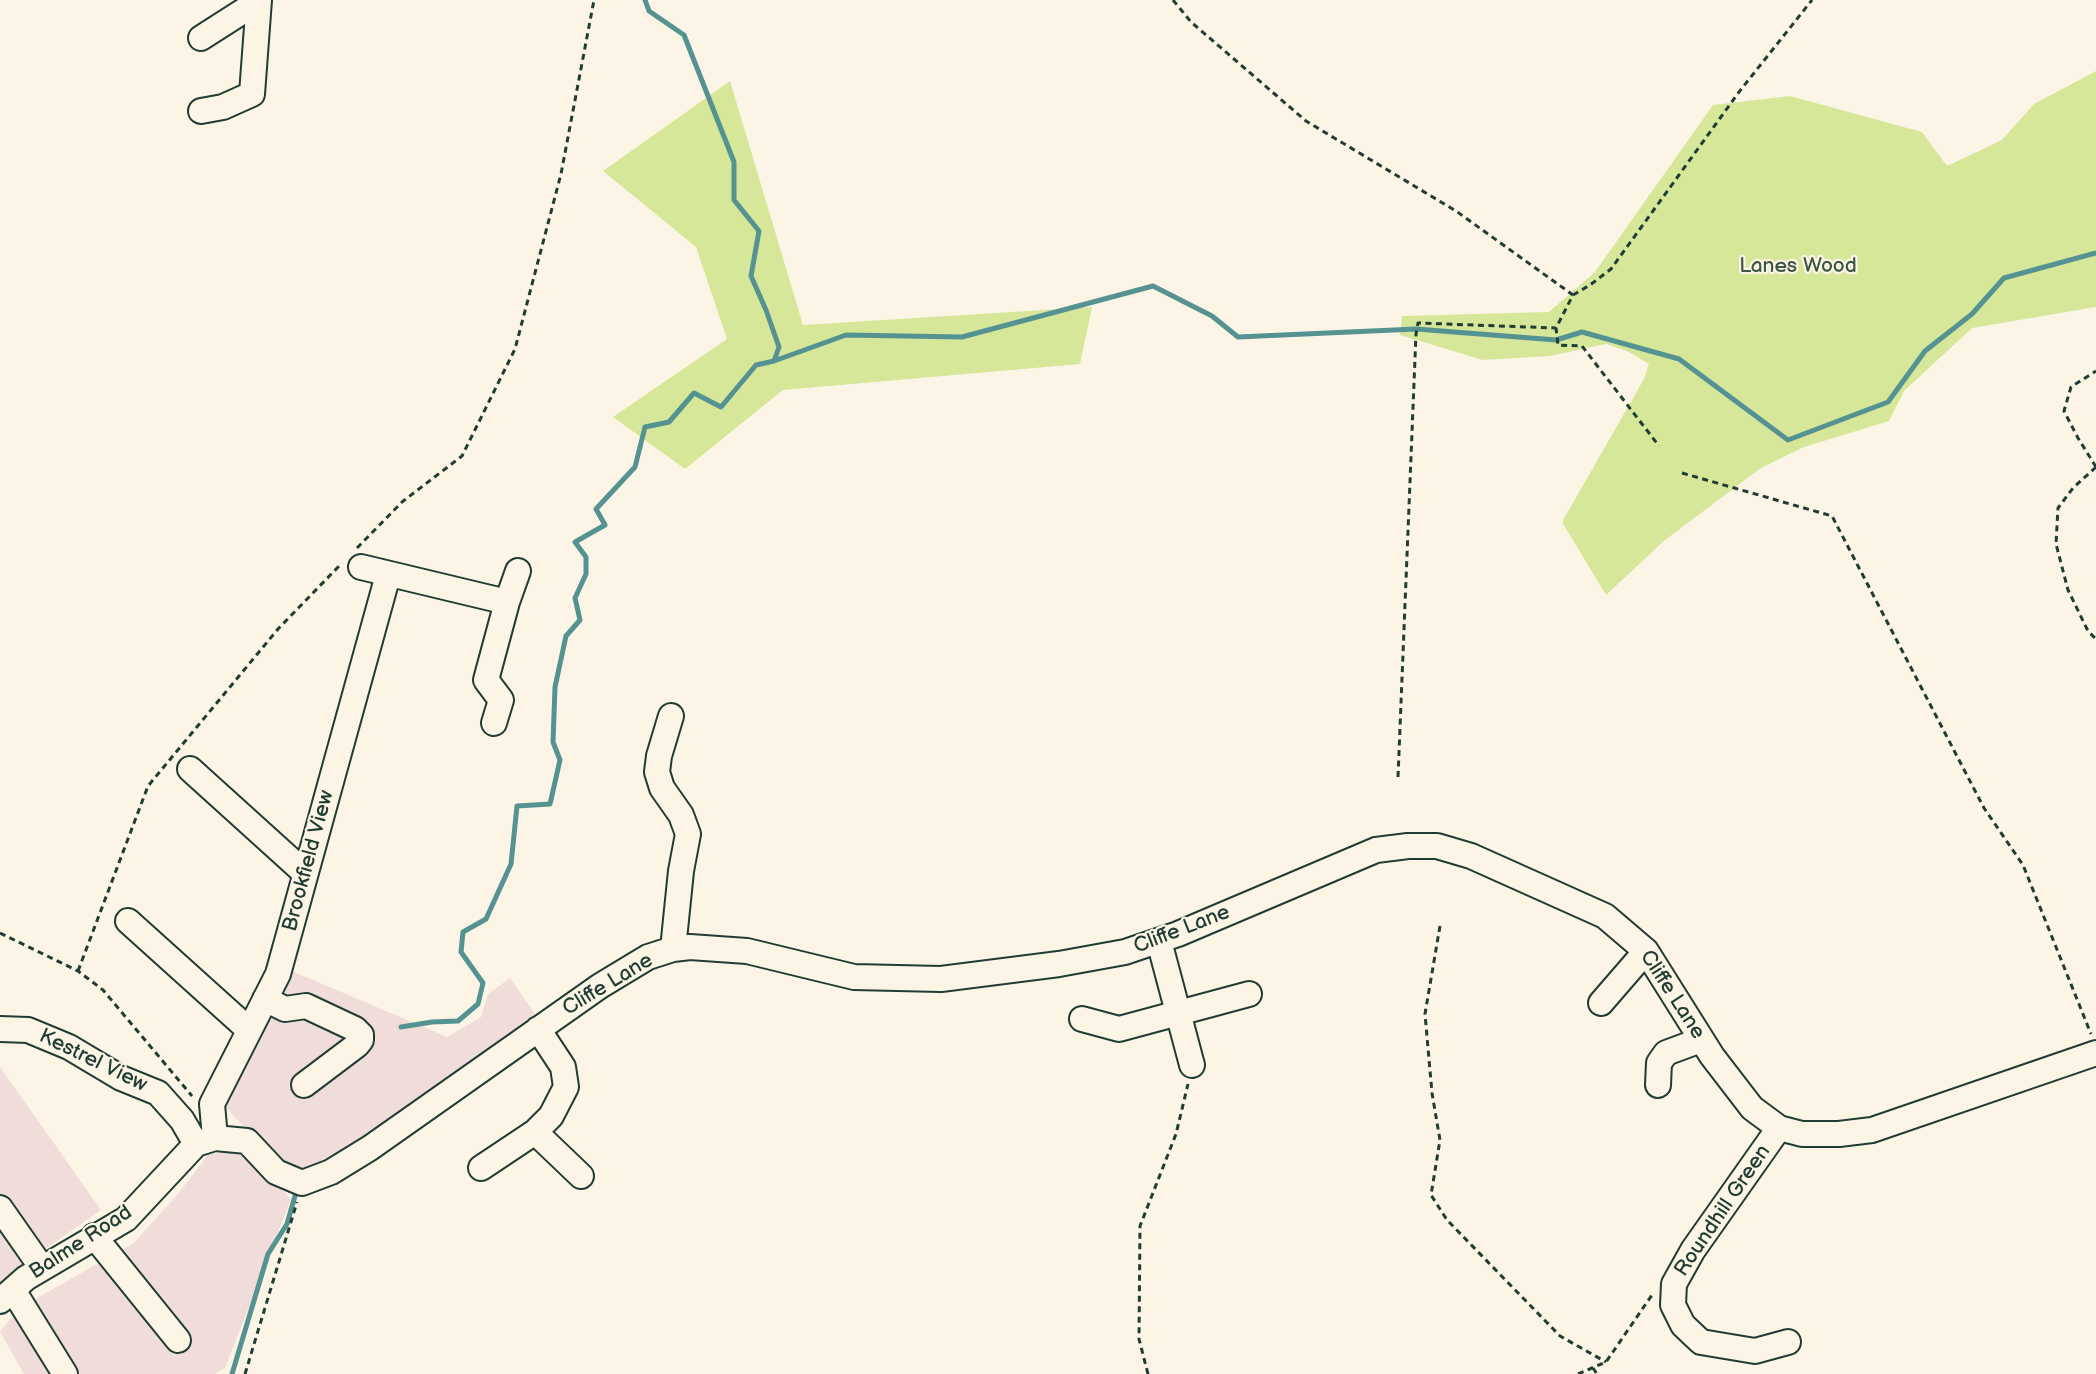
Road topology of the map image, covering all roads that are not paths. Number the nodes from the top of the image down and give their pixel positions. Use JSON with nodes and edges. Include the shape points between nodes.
{"nodes":[{"id":1,"x":259,"y":0,"type":"edge"},
{"id":2,"x":201,"y":38,"type":"dead end"},
{"id":3,"x":201,"y":111,"type":"dead end"},
{"id":4,"x":352,"y":560,"type":"road end"},
{"id":5,"x":518,"y":571,"type":"dead end"},
{"id":6,"x":388,"y":574,"type":"junction"},
{"id":7,"x":507,"y":602,"type":"junction"},
{"id":8,"x":671,"y":716,"type":"dead end"},
{"id":9,"x":494,"y":723,"type":"dead end"},
{"id":10,"x":190,"y":769,"type":"dead end"},
{"id":11,"x":305,"y":873,"type":"junction"},
{"id":12,"x":128,"y":921,"type":"dead end"},
{"id":13,"x":1159,"y":941,"type":"junction"},
{"id":14,"x":673,"y":949,"type":"junction"},
{"id":15,"x":1646,"y":951,"type":"junction"},
{"id":16,"x":1249,"y":994,"type":"dead end"},
{"id":17,"x":265,"y":999,"type":"junction"},
{"id":18,"x":1601,"y":1003,"type":"dead end"},
{"id":19,"x":1178,"y":1012,"type":"junction"},
{"id":20,"x":1082,"y":1019,"type":"dead end"},
{"id":21,"x":0,"y":1029,"type":"edge"},
{"id":22,"x":538,"y":1029,"type":"junction"},
{"id":23,"x":249,"y":1030,"type":"junction"},
{"id":24,"x":1701,"y":1040,"type":"junction"},
{"id":25,"x":2094,"y":1044,"type":"edge"},
{"id":26,"x":1192,"y":1065,"type":"road end"},
{"id":27,"x":304,"y":1085,"type":"dead end"},
{"id":28,"x":1658,"y":1085,"type":"dead end"},
{"id":29,"x":1779,"y":1128,"type":"junction"},
{"id":30,"x":535,"y":1132,"type":"junction"},
{"id":31,"x":205,"y":1141,"type":"junction"},
{"id":32,"x":481,"y":1168,"type":"dead end"},
{"id":33,"x":581,"y":1176,"type":"dead end"},
{"id":34,"x":0,"y":1208,"type":"edge"},
{"id":35,"x":94,"y":1236,"type":"junction"},
{"id":36,"x":42,"y":1268,"type":"junction"},
{"id":37,"x":7,"y":1295,"type":"edge"},
{"id":38,"x":178,"y":1340,"type":"dead end"},
{"id":39,"x":1788,"y":1342,"type":"dead end"},
{"id":40,"x":65,"y":1374,"type":"edge"}],
"edges":[{"from":1,"to":2,"type":"street"},
{"from":1,"to":3,"type":"street","via":[[252,94],[223,107]]},
{"from":4,"to":6,"type":"street"},
{"from":5,"to":7,"type":"street"},
{"from":6,"to":7,"type":"street"},
{"from":6,"to":11,"type":"street","name":"Brookfield View"},
{"from":7,"to":9,"type":"street","via":[[486,680],[501,700]]},
{"from":8,"to":14,"type":"street","via":[[657,771],[662,788],[681,815],[688,834]]},
{"from":10,"to":11,"type":"street"},
{"from":11,"to":17,"type":"street","name":"Brookfield View","via":[[278,974]]},
{"from":12,"to":23,"type":"street"},
{"from":13,"to":14,"type":"street","name":"Cliffe Lane","via":[[1125,952],[1059,964],[940,979],[854,977],[747,951]]},
{"from":13,"to":15,"type":"street","name":"Cliffe Lane","via":[[1376,849],[1420,844],[1471,856],[1575,901],[1605,916]]},
{"from":13,"to":19,"type":"street"},
{"from":14,"to":22,"type":"street","name":"Cliffe Lane","via":[[648,957]]},
{"from":15,"to":18,"type":"street"},
{"from":15,"to":24,"type":"street","name":"Cliffe Lane"},
{"from":16,"to":19,"type":"street"},
{"from":17,"to":23,"type":"street","name":"Brookfield View"},
{"from":17,"to":27,"type":"street","via":[[285,1009],[306,1006],[361,1035],[357,1045]]},
{"from":19,"to":20,"type":"street","via":[[1119,1029]]},
{"from":19,"to":26,"type":"street"},
{"from":21,"to":31,"type":"street","name":"Kestrel View","via":[[28,1030],[158,1093]]},
{"from":22,"to":30,"type":"street","via":[[563,1067],[566,1088],[551,1116]]},
{"from":22,"to":31,"type":"street","name":"Cliffe Lane","via":[[370,1148],[331,1172],[302,1183],[276,1172],[247,1141]]},
{"from":23,"to":31,"type":"street","name":"Brookfield View","via":[[212,1104]]},
{"from":24,"to":28,"type":"street","via":[[1666,1053],[1659,1063]]},
{"from":24,"to":29,"type":"street","name":"Cliffe Lane","via":[[1752,1108]]},
{"from":25,"to":29,"type":"street","name":"Cliffe Lane","via":[[1872,1130],[1802,1134]]},
{"from":29,"to":39,"type":"street","name":"Roundhill Green","via":[[1693,1250],[1674,1284],[1673,1305],[1683,1324],[1701,1342],[1755,1351]]},
{"from":30,"to":32,"type":"street"},
{"from":30,"to":33,"type":"street"},
{"from":31,"to":35,"type":"street","name":"Balme Road","via":[[126,1219]]},
{"from":34,"to":36,"type":"street"},
{"from":35,"to":36,"type":"street","name":"Balme Road"},
{"from":35,"to":38,"type":"street"},
{"from":36,"to":37,"type":"street","name":"Balme Road"},
{"from":37,"to":40,"type":"street"}]}
